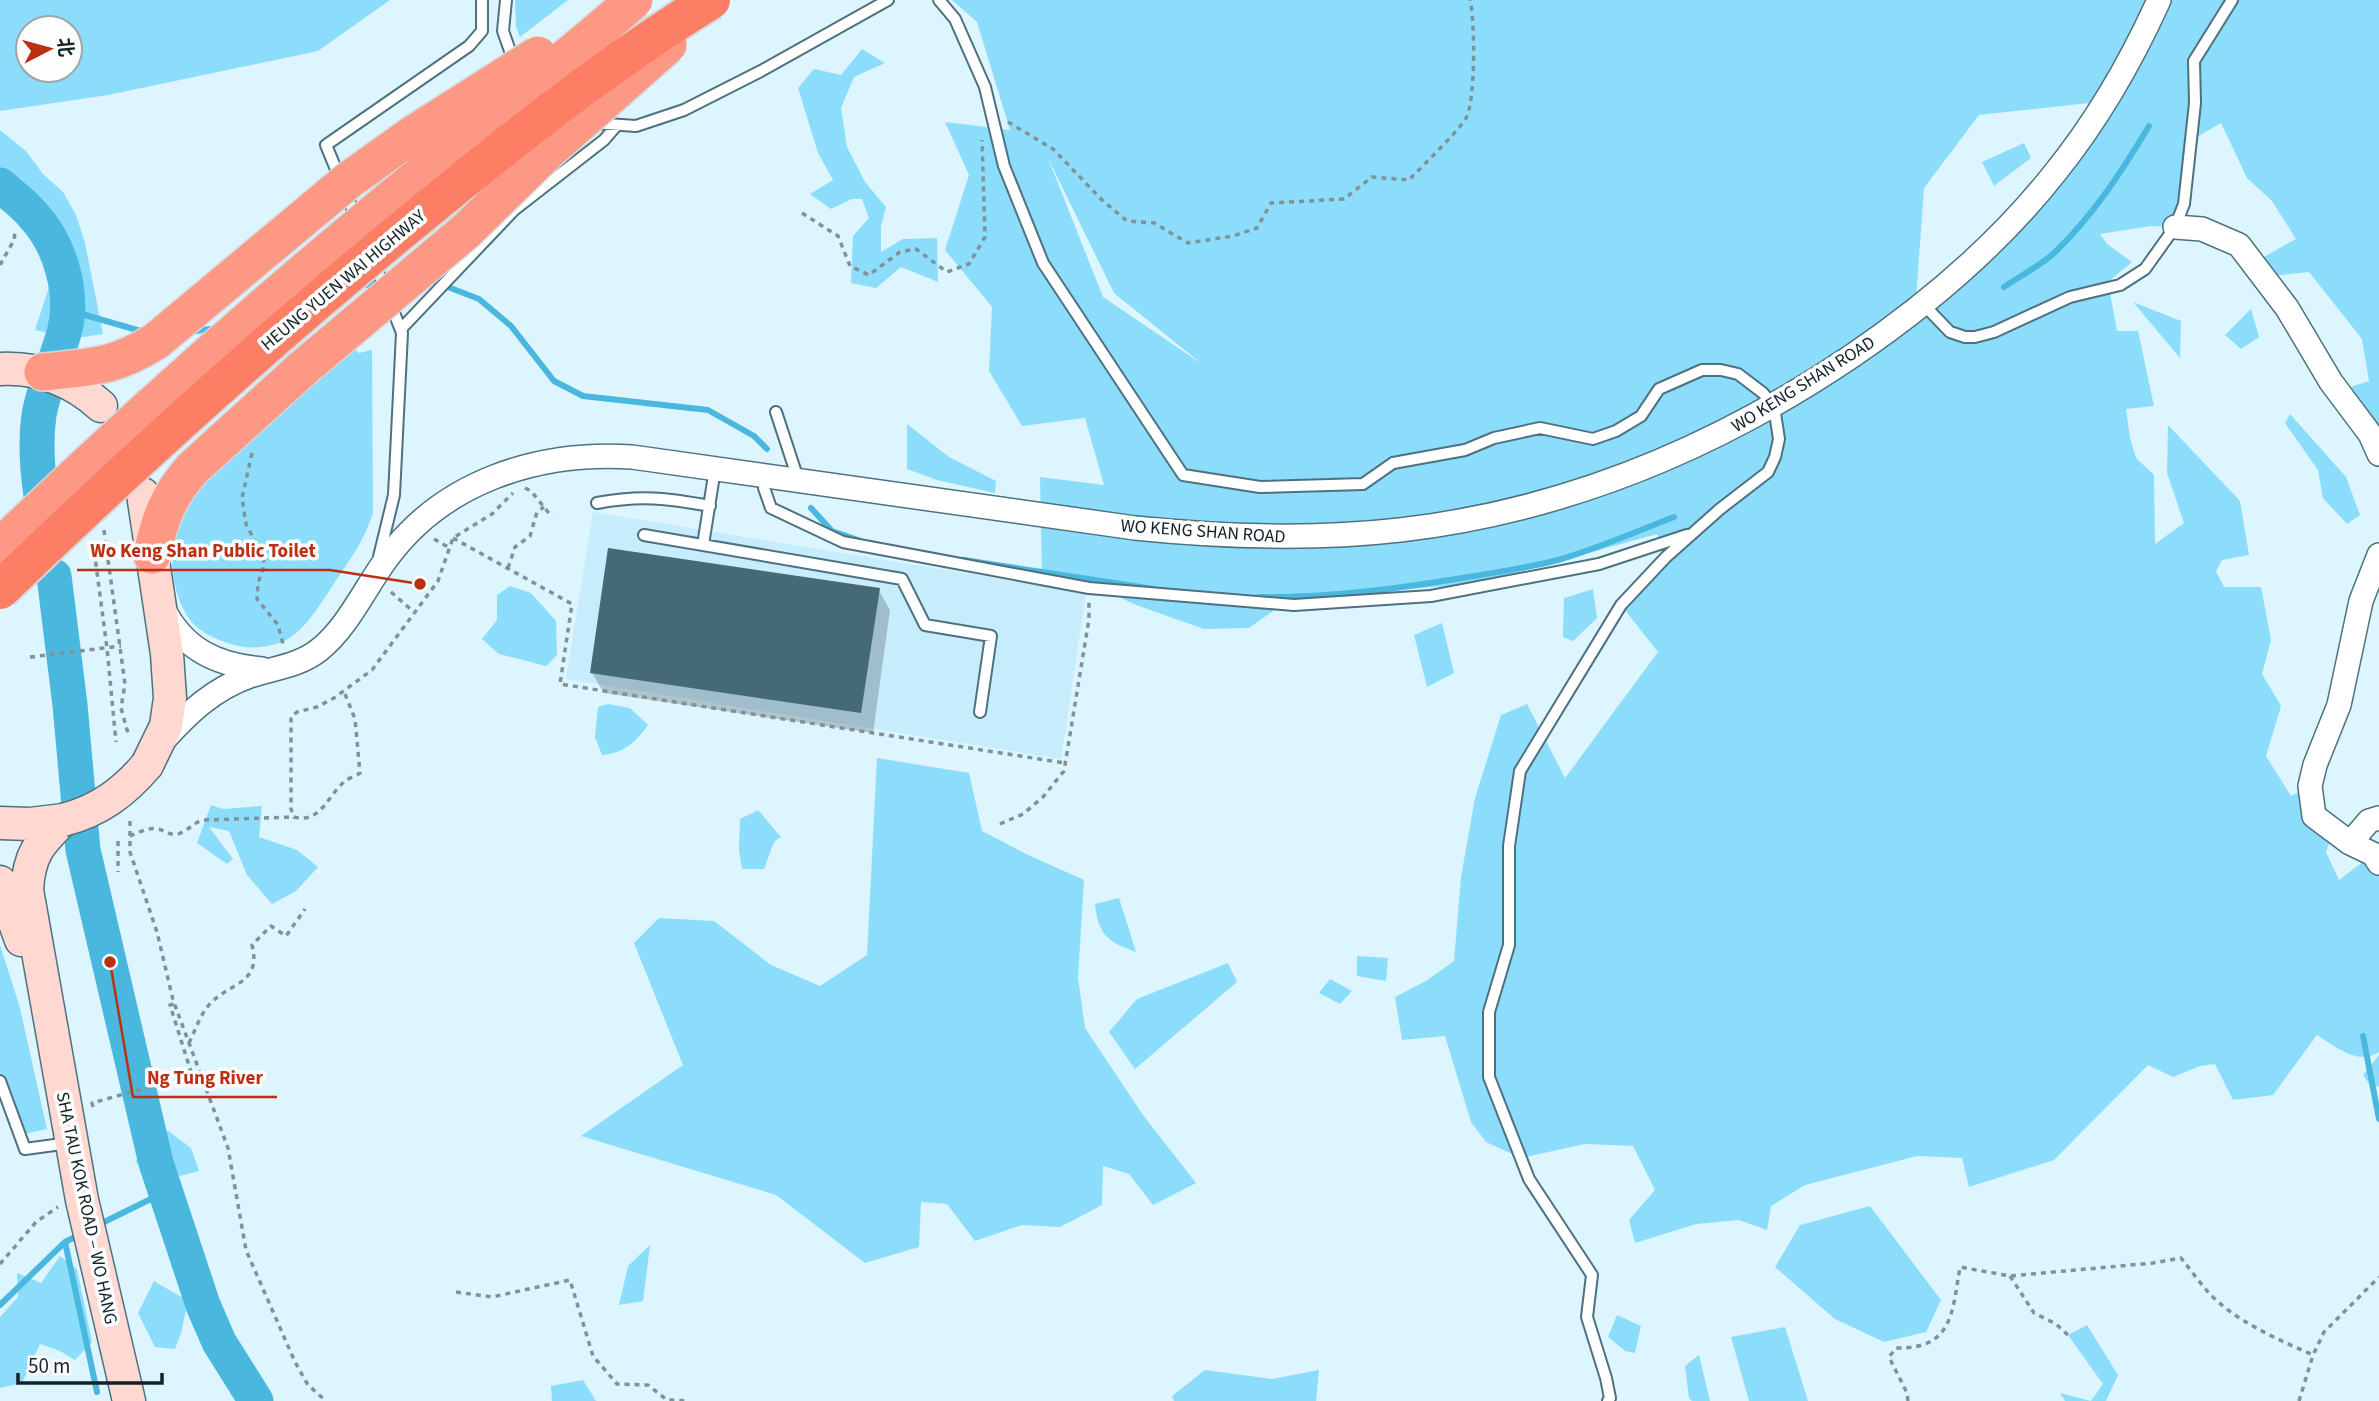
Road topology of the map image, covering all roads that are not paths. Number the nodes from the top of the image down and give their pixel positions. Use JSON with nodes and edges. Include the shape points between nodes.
{"nodes":[{"id":1,"x":482,"y":0,"type":"edge"},
{"id":2,"x":506,"y":0,"type":"edge"},
{"id":3,"x":616,"y":0,"type":"edge"},
{"id":4,"x":634,"y":0,"type":"edge"},
{"id":5,"x":711,"y":0,"type":"edge"},
{"id":6,"x":725,"y":0,"type":"edge"},
{"id":7,"x":888,"y":0,"type":"edge"},
{"id":8,"x":939,"y":0,"type":"edge"},
{"id":9,"x":2159,"y":0,"type":"edge"},
{"id":10,"x":2232,"y":0,"type":"edge"},
{"id":11,"x":617,"y":125,"type":"junction"},
{"id":12,"x":2175,"y":227,"type":"junction"},
{"id":13,"x":362,"y":231,"type":"dead end"},
{"id":14,"x":367,"y":244,"type":"dead end"},
{"id":15,"x":1923,"y":304,"type":"junction"},
{"id":16,"x":401,"y":330,"type":"junction"},
{"id":17,"x":11,"y":366,"type":"edge"},
{"id":18,"x":1774,"y":407,"type":"junction"},
{"id":19,"x":776,"y":412,"type":"dead end"},
{"id":20,"x":2379,"y":454,"type":"edge"},
{"id":21,"x":715,"y":469,"type":"junction"},
{"id":22,"x":765,"y":476,"type":"junction"},
{"id":23,"x":798,"y":480,"type":"junction"},
{"id":24,"x":143,"y":494,"type":"dead end"},
{"id":25,"x":597,"y":503,"type":"dead end"},
{"id":26,"x":710,"y":506,"type":"junction"},
{"id":27,"x":1693,"y":534,"type":"junction"},
{"id":28,"x":644,"y":535,"type":"dead end"},
{"id":29,"x":703,"y":545,"type":"junction"},
{"id":30,"x":0,"y":547,"type":"edge"},
{"id":31,"x":152,"y":555,"type":"junction"},
{"id":32,"x":2379,"y":555,"type":"edge"},
{"id":33,"x":368,"y":586,"type":"junction"},
{"id":34,"x":0,"y":590,"type":"edge"},
{"id":35,"x":159,"y":597,"type":"junction"},
{"id":36,"x":280,"y":660,"type":"junction"},
{"id":37,"x":980,"y":712,"type":"dead end"},
{"id":38,"x":144,"y":750,"type":"junction"},
{"id":39,"x":2379,"y":818,"type":"edge"},
{"id":40,"x":22,"y":831,"type":"edge"},
{"id":41,"x":2350,"y":843,"type":"junction"},
{"id":42,"x":2379,"y":863,"type":"edge"},
{"id":43,"x":0,"y":882,"type":"edge"},
{"id":44,"x":48,"y":1014,"type":"junction"},
{"id":45,"x":0,"y":1081,"type":"edge"},
{"id":46,"x":71,"y":1143,"type":"junction"},
{"id":47,"x":129,"y":1401,"type":"edge"},
{"id":48,"x":1608,"y":1401,"type":"edge"}],
"edges":[{"from":1,"to":13,"type":"lane","via":[[482,31],[469,46],[326,145]]},
{"from":2,"to":11,"type":"lane","via":[[503,31],[510,54],[539,95],[579,121]]},
{"from":3,"to":17,"type":"highway","bridge":true,"via":[[349,180],[156,341],[120,361],[88,388]]},
{"from":4,"to":30,"type":"highway","name":"HEUNG YUEN WAI HIGHWAY","bridge":true,"via":[[206,355]]},
{"from":5,"to":34,"type":"highway","name":"HEUNG YUEN WAI HIGHWAY","bridge":true,"via":[[533,125],[330,288],[109,485]]},
{"from":6,"to":31,"type":"highway","bridge":true,"via":[[633,74],[466,231],[192,469],[164,508]]},
{"from":7,"to":11,"type":"lane","via":[[684,110],[636,126]]},
{"from":8,"to":18,"type":"lane","via":[[955,19],[985,87],[1004,166],[1043,263],[1183,475],[1260,487],[1363,484],[1393,463],[1465,450],[1493,438],[1540,428],[1593,439],[1641,416],[1659,389],[1702,370],[1738,374]]},
{"from":9,"to":15,"type":"street","name":"WO KENG SHAN ROAD","via":[[2107,99],[2068,156],[2006,229]]},
{"from":10,"to":12,"type":"lane","via":[[2194,61],[2195,103],[2184,204]]},
{"from":11,"to":16,"type":"lane","via":[[514,210]]},
{"from":12,"to":15,"type":"lane","via":[[2145,269],[2120,285],[2070,297],[1994,332],[1957,335],[1943,327]]},
{"from":12,"to":20,"type":"street","via":[[2202,229],[2239,245],[2287,308]]},
{"from":14,"to":16,"type":"lane"},
{"from":15,"to":18,"type":"street","name":"WO KENG SHAN ROAD"},
{"from":16,"to":33,"type":"lane","via":[[394,495]]},
{"from":18,"to":23,"type":"street","name":"WO KENG SHAN ROAD","via":[[1669,458],[1576,491],[1469,519],[1367,533],[1274,537],[1179,533]]},
{"from":18,"to":27,"type":"lane","via":[[1778,447],[1768,471]]},
{"from":19,"to":23,"type":"lane"},
{"from":21,"to":22,"type":"street","name":"WO KENG SHAN ROAD"},
{"from":21,"to":26,"type":"lane"},
{"from":21,"to":33,"type":"street","name":"WO KENG SHAN ROAD","via":[[632,457],[587,456],[503,472],[457,495],[422,521]]},
{"from":22,"to":23,"type":"street","name":"WO KENG SHAN ROAD"},
{"from":22,"to":27,"type":"lane","via":[[771,508],[843,542],[1089,588],[1294,605],[1431,596],[1599,564]]},
{"from":24,"to":31,"type":"main road"},
{"from":25,"to":26,"type":"lane","via":[[624,498],[674,499]]},
{"from":26,"to":29,"type":"lane"},
{"from":27,"to":48,"type":"lane","via":[[1621,605],[1520,771],[1509,846],[1509,945],[1489,1012],[1489,1077],[1529,1179],[1592,1275],[1587,1317],[1606,1378]]},
{"from":28,"to":29,"type":"lane"},
{"from":29,"to":37,"type":"lane","via":[[902,579],[925,625],[991,636]]},
{"from":31,"to":35,"type":"main road"},
{"from":32,"to":41,"type":"street","via":[[2361,601],[2339,705],[2310,786],[2314,816]]},
{"from":33,"to":36,"type":"street","name":"WO KENG SHAN ROAD","via":[[321,649],[311,656]]},
{"from":35,"to":36,"type":"street","via":[[177,631],[201,652],[224,663]]},
{"from":35,"to":38,"type":"main road","via":[[170,698],[166,726]]},
{"from":36,"to":38,"type":"street","name":"WO KENG SHAN ROAD","via":[[212,694]]},
{"from":38,"to":40,"type":"main road","name":"SHA TAU KOK ROAD – WO HANG","bridge":true,"via":[[133,781],[104,804]]},
{"from":39,"to":41,"type":"street","via":[[2369,821]]},
{"from":40,"to":44,"type":"main road","name":"SHA TAU KOK ROAD – WO HANG"},
{"from":41,"to":42,"type":"street","via":[[2373,854]]},
{"from":43,"to":44,"type":"main road","name":"SHA TAU KOK ROAD – WO HANG"},
{"from":44,"to":46,"type":"main road","name":"SHA TAU KOK ROAD – WO HANG"},
{"from":45,"to":46,"type":"lane","via":[[25,1149]]},
{"from":46,"to":47,"type":"main road","name":"SHA TAU KOK ROAD – WO HANG","via":[[79,1222]]}]}
